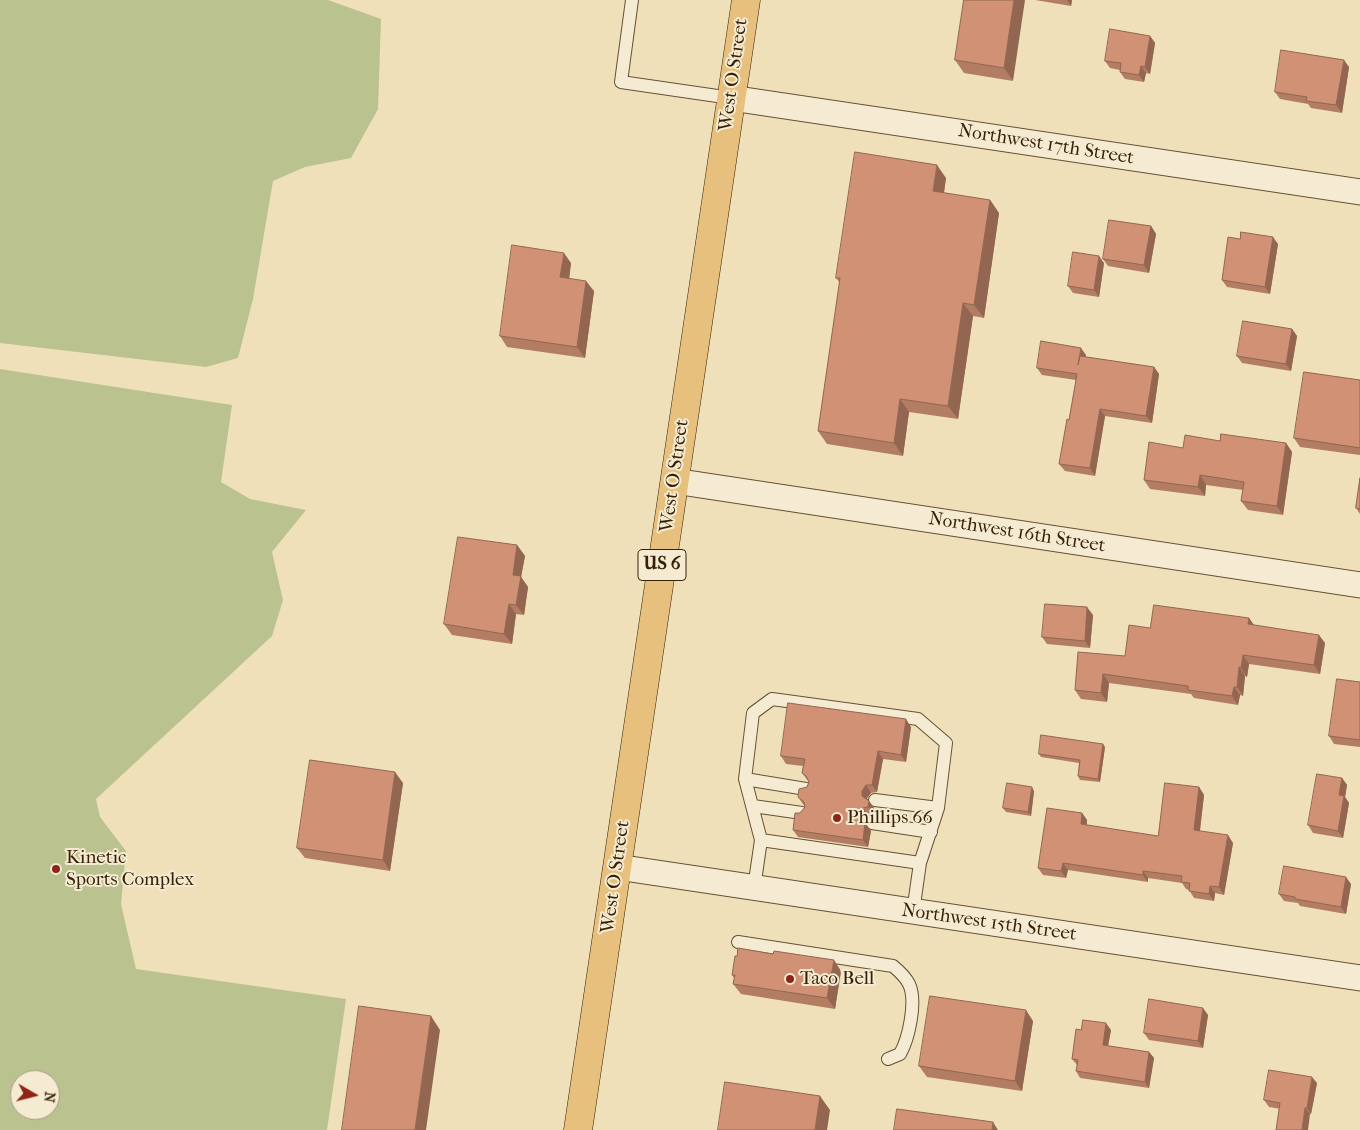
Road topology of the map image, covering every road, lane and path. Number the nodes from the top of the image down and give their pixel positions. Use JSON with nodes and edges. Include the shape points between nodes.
{"nodes":[{"id":1,"x":632,"y":0,"type":"edge"},
{"id":2,"x":746,"y":0,"type":"edge"},
{"id":3,"x":731,"y":98,"type":"junction"},
{"id":4,"x":1360,"y":192,"type":"edge"},
{"id":5,"x":674,"y":481,"type":"junction"},
{"id":6,"x":1360,"y":585,"type":"edge"},
{"id":7,"x":745,"y":779,"type":"junction"},
{"id":8,"x":806,"y":789,"type":"edge"},
{"id":9,"x":875,"y":800,"type":"dead end"},
{"id":10,"x":753,"y":806,"type":"junction"},
{"id":11,"x":938,"y":808,"type":"junction"},
{"id":12,"x":802,"y":813,"type":"edge"},
{"id":13,"x":872,"y":823,"type":"dead end"},
{"id":14,"x":931,"y":832,"type":"junction"},
{"id":15,"x":761,"y":840,"type":"junction"},
{"id":16,"x":920,"y":862,"type":"junction"},
{"id":17,"x":617,"y":868,"type":"junction"},
{"id":18,"x":754,"y":888,"type":"junction"},
{"id":19,"x":913,"y":912,"type":"junction"},
{"id":20,"x":738,"y":942,"type":"dead end"},
{"id":21,"x":1360,"y":978,"type":"edge"},
{"id":22,"x":888,"y":1058,"type":"dead end"},
{"id":23,"x":578,"y":1130,"type":"edge"}],
"edges":[{"from":1,"to":3,"type":"lane","via":[[621,82]]},
{"from":2,"to":3,"type":"main road","name":"West O Street","number":"US 6"},
{"from":3,"to":4,"type":"street","name":"Northwest 17th Street"},
{"from":3,"to":5,"type":"main road","name":"West O Street","number":"US 6"},
{"from":5,"to":6,"type":"street","name":"Northwest 16th Street"},
{"from":5,"to":17,"type":"main road","name":"West O Street","number":"US 6"},
{"from":7,"to":8,"type":"lane"},
{"from":7,"to":10,"type":"lane"},
{"from":7,"to":11,"type":"lane","via":[[753,713],[772,698],[918,719],[946,743]]},
{"from":9,"to":11,"type":"lane"},
{"from":10,"to":12,"type":"lane"},
{"from":10,"to":15,"type":"lane"},
{"from":11,"to":14,"type":"lane"},
{"from":13,"to":14,"type":"lane"},
{"from":14,"to":16,"type":"lane"},
{"from":15,"to":16,"type":"lane"},
{"from":15,"to":18,"type":"lane"},
{"from":16,"to":19,"type":"lane"},
{"from":17,"to":18,"type":"street","name":"Northwest 15th Street"},
{"from":17,"to":23,"type":"main road","name":"West O Street","number":"US 6"},
{"from":18,"to":19,"type":"street","name":"Northwest 15th Street"},
{"from":19,"to":21,"type":"street","name":"Northwest 15th Street"},
{"from":20,"to":22,"type":"lane","via":[[893,966],[910,984],[913,996],[906,1044],[900,1054]]}]}
